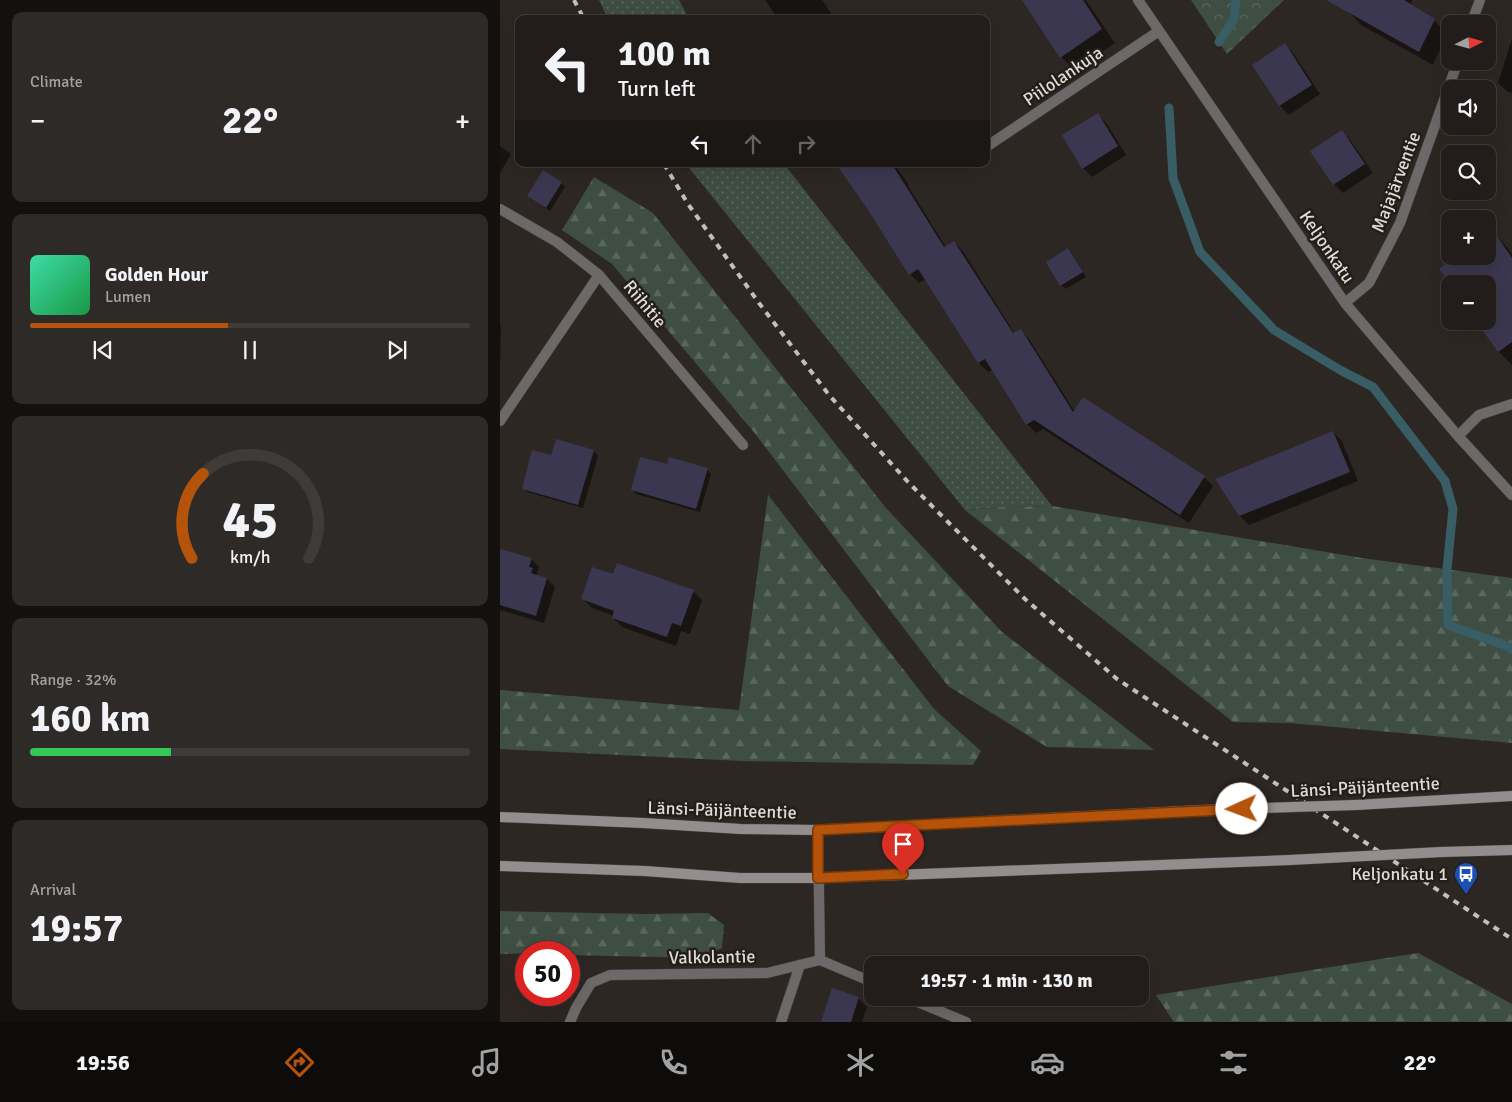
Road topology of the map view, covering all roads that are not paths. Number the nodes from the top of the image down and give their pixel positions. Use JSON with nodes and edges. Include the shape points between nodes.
{"nodes":[{"id":1,"x":1138,"y":0,"type":"edge"},
{"id":2,"x":1480,"y":0,"type":"edge"},
{"id":3,"x":1474,"y":15,"type":"edge"},
{"id":4,"x":1158,"y":31,"type":"junction"},
{"id":5,"x":1455,"y":70,"type":"edge"},
{"id":6,"x":990,"y":144,"type":"edge"},
{"id":7,"x":500,"y":209,"type":"edge"},
{"id":8,"x":599,"y":275,"type":"junction"},
{"id":9,"x":1345,"y":303,"type":"junction"},
{"id":10,"x":1512,"y":404,"type":"edge"},
{"id":11,"x":500,"y":421,"type":"edge"},
{"id":12,"x":1458,"y":436,"type":"junction"},
{"id":13,"x":743,"y":445,"type":"dead end"},
{"id":14,"x":1512,"y":495,"type":"edge"},
{"id":15,"x":1512,"y":796,"type":"edge"},
{"id":16,"x":500,"y":817,"type":"edge"},
{"id":17,"x":818,"y":830,"type":"junction"},
{"id":18,"x":1512,"y":850,"type":"edge"},
{"id":19,"x":500,"y":866,"type":"edge"},
{"id":20,"x":818,"y":878,"type":"junction"},
{"id":21,"x":820,"y":960,"type":"junction"},
{"id":22,"x":800,"y":965,"type":"junction"},
{"id":23,"x":864,"y":979,"type":"edge"},
{"id":24,"x":927,"y":1006,"type":"edge"},
{"id":25,"x":570,"y":1022,"type":"edge"},
{"id":26,"x":781,"y":1022,"type":"edge"},
{"id":27,"x":966,"y":1022,"type":"edge"}],
"edges":[{"from":1,"to":4,"type":"street","name":"Keljonkatu"},
{"from":2,"to":3,"type":"street"},
{"from":4,"to":6,"type":"street","name":"Piilolankuja"},
{"from":4,"to":9,"type":"street","name":"Keljonkatu"},
{"from":5,"to":9,"type":"street","name":"Majajärventie","via":[[1400,223],[1369,283]]},
{"from":7,"to":8,"type":"street","name":"Riihitie","via":[[557,242]]},
{"from":8,"to":11,"type":"street"},
{"from":8,"to":13,"type":"street","name":"Riihitie"},
{"from":9,"to":12,"type":"street","name":"Keljonkatu"},
{"from":10,"to":12,"type":"street","via":[[1479,415]]},
{"from":12,"to":14,"type":"street","name":"Keljonkatu"},
{"from":15,"to":17,"type":"main road","name":"Länsi-Päijänteentie","bridge":true},
{"from":16,"to":17,"type":"main road","name":"Länsi-Päijänteentie"},
{"from":17,"to":20,"type":"street"},
{"from":18,"to":20,"type":"main road","bridge":true},
{"from":19,"to":20,"type":"main road","via":[[740,878]]},
{"from":20,"to":21,"type":"street"},
{"from":21,"to":22,"type":"street","name":"Valkolantie"},
{"from":21,"to":23,"type":"street"},
{"from":22,"to":25,"type":"street","name":"Valkolantie","via":[[767,973],[610,975],[591,983]]},
{"from":22,"to":26,"type":"street"},
{"from":24,"to":27,"type":"street"}]}
